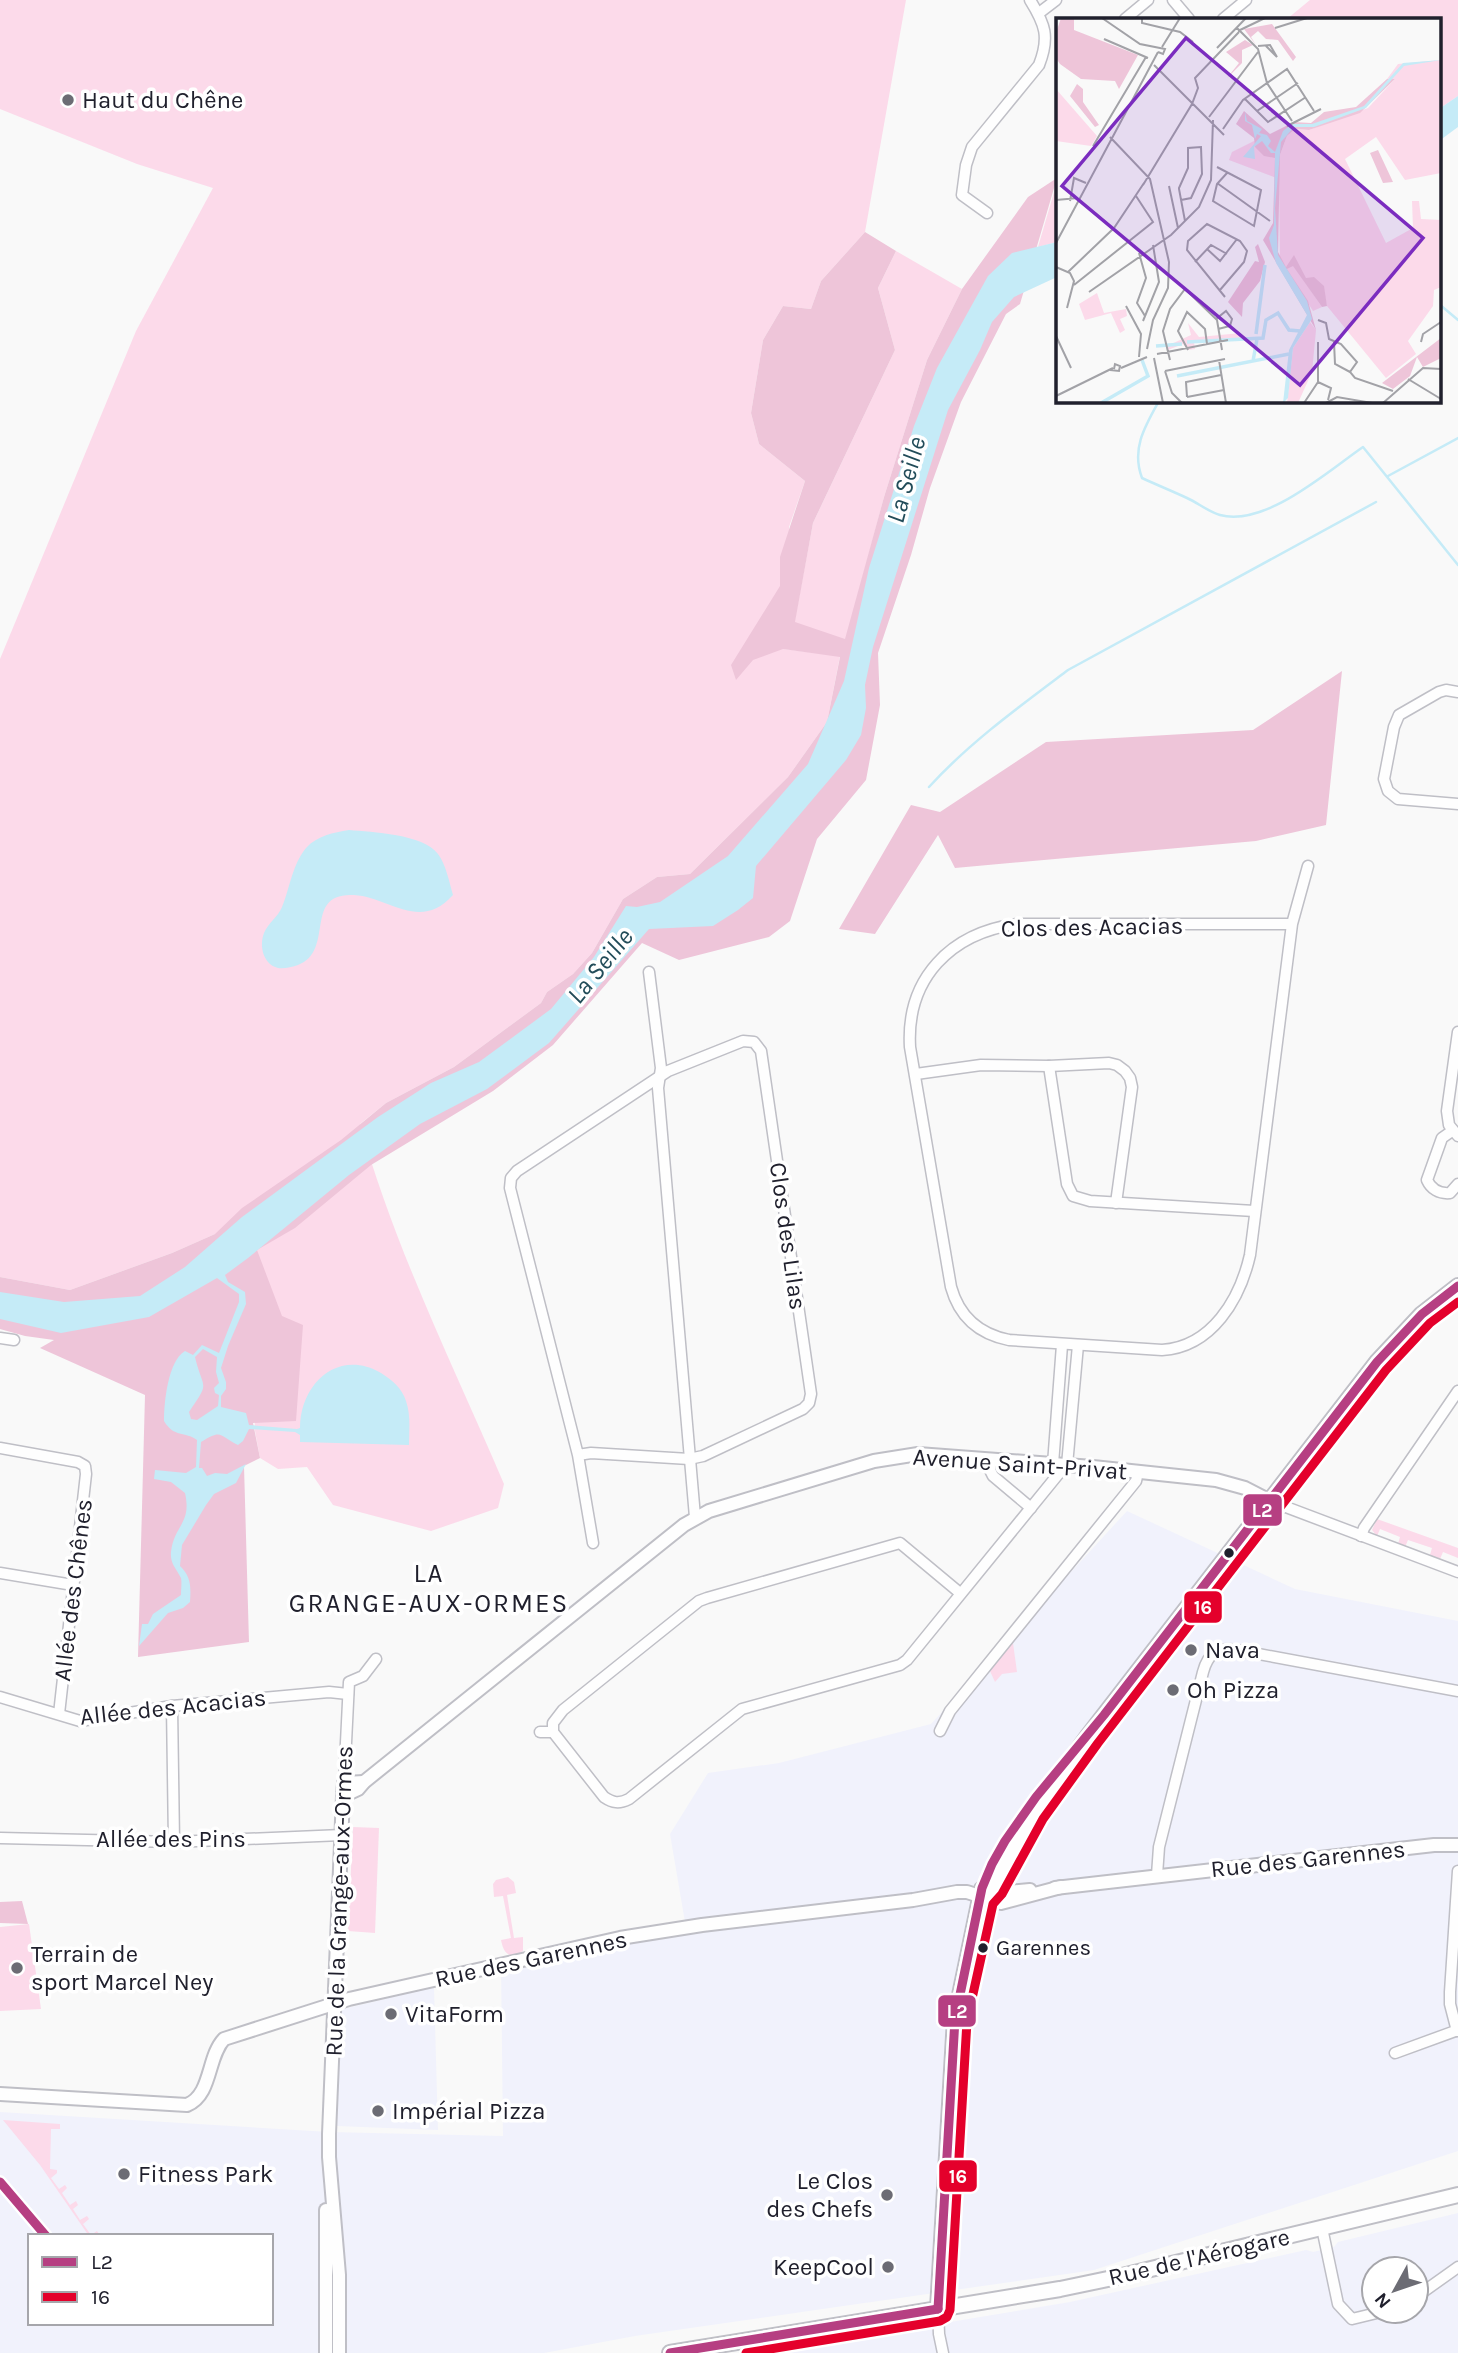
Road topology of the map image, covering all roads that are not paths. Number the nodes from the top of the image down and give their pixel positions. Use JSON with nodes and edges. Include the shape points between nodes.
{"nodes":[{"id":1,"x":1030,"y":0,"type":"edge"},
{"id":2,"x":1056,"y":0,"type":"edge"},
{"id":3,"x":1148,"y":0,"type":"edge"},
{"id":4,"x":1172,"y":0,"type":"edge"},
{"id":5,"x":1246,"y":0,"type":"edge"},
{"id":6,"x":1038,"y":13,"type":"junction"},
{"id":7,"x":1126,"y":18,"type":"edge"},
{"id":8,"x":1188,"y":18,"type":"edge"},
{"id":9,"x":1224,"y":18,"type":"edge"},
{"id":10,"x":987,"y":213,"type":"dead end"},
{"id":11,"x":1458,"y":692,"type":"edge"},
{"id":12,"x":1458,"y":804,"type":"edge"},
{"id":13,"x":1308,"y":866,"type":"dead end"},
{"id":14,"x":1292,"y":924,"type":"junction"},
{"id":15,"x":649,"y":972,"type":"dead end"},
{"id":16,"x":1458,"y":1032,"type":"edge"},
{"id":17,"x":1049,"y":1066,"type":"junction"},
{"id":18,"x":916,"y":1074,"type":"junction"},
{"id":19,"x":658,"y":1078,"type":"junction"},
{"id":20,"x":1455,"y":1134,"type":"edge"},
{"id":21,"x":1458,"y":1184,"type":"edge"},
{"id":22,"x":1116,"y":1203,"type":"junction"},
{"id":23,"x":1254,"y":1211,"type":"junction"},
{"id":24,"x":1458,"y":1286,"type":"edge"},
{"id":25,"x":0,"y":1338,"type":"edge"},
{"id":26,"x":15,"y":1340,"type":"dead end"},
{"id":27,"x":1062,"y":1345,"type":"junction"},
{"id":28,"x":1078,"y":1345,"type":"junction"},
{"id":29,"x":1458,"y":1391,"type":"edge"},
{"id":30,"x":0,"y":1448,"type":"edge"},
{"id":31,"x":578,"y":1455,"type":"junction"},
{"id":32,"x":689,"y":1459,"type":"junction"},
{"id":33,"x":990,"y":1460,"type":"junction"},
{"id":34,"x":1060,"y":1464,"type":"junction"},
{"id":35,"x":1138,"y":1472,"type":"junction"},
{"id":36,"x":1270,"y":1501,"type":"junction"},
{"id":37,"x":1031,"y":1507,"type":"junction"},
{"id":38,"x":695,"y":1517,"type":"junction"},
{"id":39,"x":1361,"y":1536,"type":"junction"},
{"id":40,"x":593,"y":1543,"type":"dead end"},
{"id":41,"x":1458,"y":1572,"type":"edge"},
{"id":42,"x":0,"y":1573,"type":"edge"},
{"id":43,"x":73,"y":1585,"type":"junction"},
{"id":44,"x":960,"y":1593,"type":"junction"},
{"id":45,"x":376,"y":1659,"type":"dead end"},
{"id":46,"x":1458,"y":1691,"type":"edge"},
{"id":47,"x":348,"y":1694,"type":"junction"},
{"id":48,"x":0,"y":1697,"type":"edge"},
{"id":49,"x":172,"y":1706,"type":"junction"},
{"id":50,"x":59,"y":1714,"type":"junction"},
{"id":51,"x":940,"y":1731,"type":"dead end"},
{"id":52,"x":540,"y":1732,"type":"dead end"},
{"id":53,"x":553,"y":1732,"type":"junction"},
{"id":54,"x":364,"y":1782,"type":"junction"},
{"id":55,"x":344,"y":1783,"type":"junction"},
{"id":56,"x":343,"y":1796,"type":"junction"},
{"id":57,"x":342,"y":1835,"type":"junction"},
{"id":58,"x":0,"y":1838,"type":"edge"},
{"id":59,"x":174,"y":1842,"type":"junction"},
{"id":60,"x":1458,"y":1845,"type":"edge"},
{"id":61,"x":1458,"y":1871,"type":"edge"},
{"id":62,"x":1157,"y":1875,"type":"junction"},
{"id":63,"x":982,"y":1898,"type":"junction"},
{"id":64,"x":335,"y":2003,"type":"junction"},
{"id":65,"x":1457,"y":2030,"type":"edge"},
{"id":66,"x":1395,"y":2053,"type":"dead end"},
{"id":67,"x":0,"y":2094,"type":"edge"},
{"id":68,"x":329,"y":2157,"type":"junction"},
{"id":69,"x":1454,"y":2198,"type":"edge"},
{"id":70,"x":1322,"y":2228,"type":"junction"},
{"id":71,"x":1458,"y":2267,"type":"edge"},
{"id":72,"x":1430,"y":2287,"type":"edge"},
{"id":73,"x":938,"y":2309,"type":"junction"},
{"id":74,"x":1360,"y":2317,"type":"edge"},
{"id":75,"x":326,"y":2353,"type":"edge"},
{"id":76,"x":338,"y":2353,"type":"edge"},
{"id":77,"x":670,"y":2353,"type":"edge"},
{"id":78,"x":943,"y":2353,"type":"edge"}],
"edges":[{"from":1,"to":6,"type":"street"},
{"from":2,"to":6,"type":"street"},
{"from":3,"to":7,"type":"street"},
{"from":4,"to":8,"type":"street"},
{"from":5,"to":9,"type":"street"},
{"from":6,"to":10,"type":"street","via":[[1046,34],[1039,65],[969,155],[962,195]]},
{"from":11,"to":12,"type":"street","via":[[1439,692],[1399,715],[1384,779],[1388,791],[1398,799]]},
{"from":13,"to":14,"type":"street","name":"Clos des Acacias"},
{"from":14,"to":18,"type":"street","name":"Clos des Acacias","via":[[1017,924],[980,932],[937,962],[918,995],[910,1021]]},
{"from":14,"to":23,"type":"street","name":"Clos des Acacias"},
{"from":15,"to":19,"type":"street"},
{"from":16,"to":20,"type":"street","via":[[1447,1111]]},
{"from":17,"to":18,"type":"street","via":[[981,1065]]},
{"from":17,"to":22,"type":"street","via":[[1070,1193],[1082,1200]]},
{"from":17,"to":22,"type":"street","via":[[1113,1064],[1130,1078]]},
{"from":18,"to":27,"type":"street","name":"Clos des Acacias","via":[[951,1287],[958,1306],[976,1327],[998,1338]]},
{"from":19,"to":31,"type":"street","name":"Clos des Lilas","via":[[517,1171],[510,1183]]},
{"from":19,"to":32,"type":"street"},
{"from":19,"to":32,"type":"street","name":"Clos des Lilas","via":[[743,1041],[754,1042],[761,1051],[811,1394],[803,1409]]},
{"from":20,"to":21,"type":"street","via":[[1442,1138],[1427,1180],[1443,1194]]},
{"from":22,"to":23,"type":"street"},
{"from":23,"to":28,"type":"street","name":"Clos des Acacias","via":[[1244,1276],[1229,1306],[1206,1334],[1174,1349]]},
{"from":24,"to":36,"type":"main road","via":[[1422,1314],[1377,1362]]},
{"from":25,"to":26,"type":"street"},
{"from":27,"to":28,"type":"street","name":"Clos des Acacias"},
{"from":27,"to":34,"type":"street"},
{"from":28,"to":34,"type":"street"},
{"from":29,"to":39,"type":"street"},
{"from":30,"to":43,"type":"street","name":"Allée des Chênes","via":[[85,1466]]},
{"from":31,"to":32,"type":"street","name":"Clos des Lilas"},
{"from":31,"to":40,"type":"street","name":"Clos des Lilas"},
{"from":32,"to":38,"type":"street"},
{"from":33,"to":34,"type":"street","name":"Avenue Saint-Privat"},
{"from":33,"to":37,"type":"street","via":[[993,1476]]},
{"from":33,"to":38,"type":"street","name":"Avenue Saint-Privat","via":[[933,1454],[889,1458]]},
{"from":34,"to":35,"type":"street","name":"Avenue Saint-Privat"},
{"from":34,"to":37,"type":"street","via":[[1060,1472]]},
{"from":35,"to":36,"type":"street","name":"Avenue Saint-Privat","via":[[1216,1480]]},
{"from":35,"to":51,"type":"street","via":[[1136,1481],[950,1711]]},
{"from":36,"to":39,"type":"street"},
{"from":36,"to":63,"type":"main road","via":[[1088,1736],[1021,1830]]},
{"from":37,"to":44,"type":"street"},
{"from":38,"to":54,"type":"street","name":"Avenue Saint-Privat"},
{"from":39,"to":41,"type":"street"},
{"from":42,"to":43,"type":"street"},
{"from":43,"to":50,"type":"street","name":"Allée des Chênes"},
{"from":44,"to":53,"type":"street","via":[[900,1543],[707,1598],[563,1710],[553,1723]]},
{"from":44,"to":53,"type":"street","via":[[900,1665],[742,1709],[623,1802],[604,1797]]},
{"from":45,"to":47,"type":"street","via":[[363,1676],[349,1682]]},
{"from":46,"to":62,"type":"street","via":[[1227,1648],[1215,1651],[1206,1662],[1159,1847]]},
{"from":47,"to":49,"type":"street","name":"Allée des Acacias"},
{"from":47,"to":55,"type":"street","name":"Rue de la Grange-aux-Ormes"},
{"from":48,"to":50,"type":"street","name":"Allée des Acacias"},
{"from":49,"to":50,"type":"street","name":"Allée des Acacias","via":[[80,1721]]},
{"from":49,"to":59,"type":"street"},
{"from":52,"to":53,"type":"street"},
{"from":54,"to":55,"type":"street"},
{"from":54,"to":56,"type":"street","name":"Avenue Saint-Privat"},
{"from":55,"to":56,"type":"street","name":"Rue de la Grange-aux-Ormes"},
{"from":56,"to":57,"type":"street","name":"Rue de la Grange-aux-Ormes"},
{"from":57,"to":59,"type":"street","name":"Allée des Pins"},
{"from":57,"to":64,"type":"street","name":"Rue de la Grange-aux-Ormes"},
{"from":58,"to":59,"type":"street","name":"Allée des Pins"},
{"from":60,"to":62,"type":"street","name":"Rue des Garennes"},
{"from":61,"to":65,"type":"street","via":[[1450,1992]]},
{"from":62,"to":63,"type":"street","name":"Rue des Garennes","via":[[1061,1887],[1001,1903]]},
{"from":63,"to":64,"type":"street","name":"Rue des Garennes","via":[[957,1892],[643,1934]]},
{"from":63,"to":73,"type":"main road","via":[[955,2019]]},
{"from":64,"to":67,"type":"street","name":"Rue des Garennes","via":[[224,2039],[201,2094],[187,2105]]},
{"from":64,"to":68,"type":"street","name":"Rue de la Grange-aux-Ormes"},
{"from":65,"to":66,"type":"street"},
{"from":68,"to":75,"type":"street","name":"Rue de la Grange-aux-Ormes"},
{"from":68,"to":76,"type":"street","name":"Rue de la Grange-aux-Ormes","via":[[339,2275]]},
{"from":69,"to":70,"type":"main road","name":"Rue de l'Aérogare"},
{"from":70,"to":73,"type":"main road","name":"Rue de l'Aérogare","via":[[1112,2278]]},
{"from":70,"to":74,"type":"street","via":[[1338,2304],[1352,2319]]},
{"from":71,"to":72,"type":"street"},
{"from":73,"to":77,"type":"main road","name":"Rue de l'Aérogare"},
{"from":73,"to":78,"type":"street"}]}
